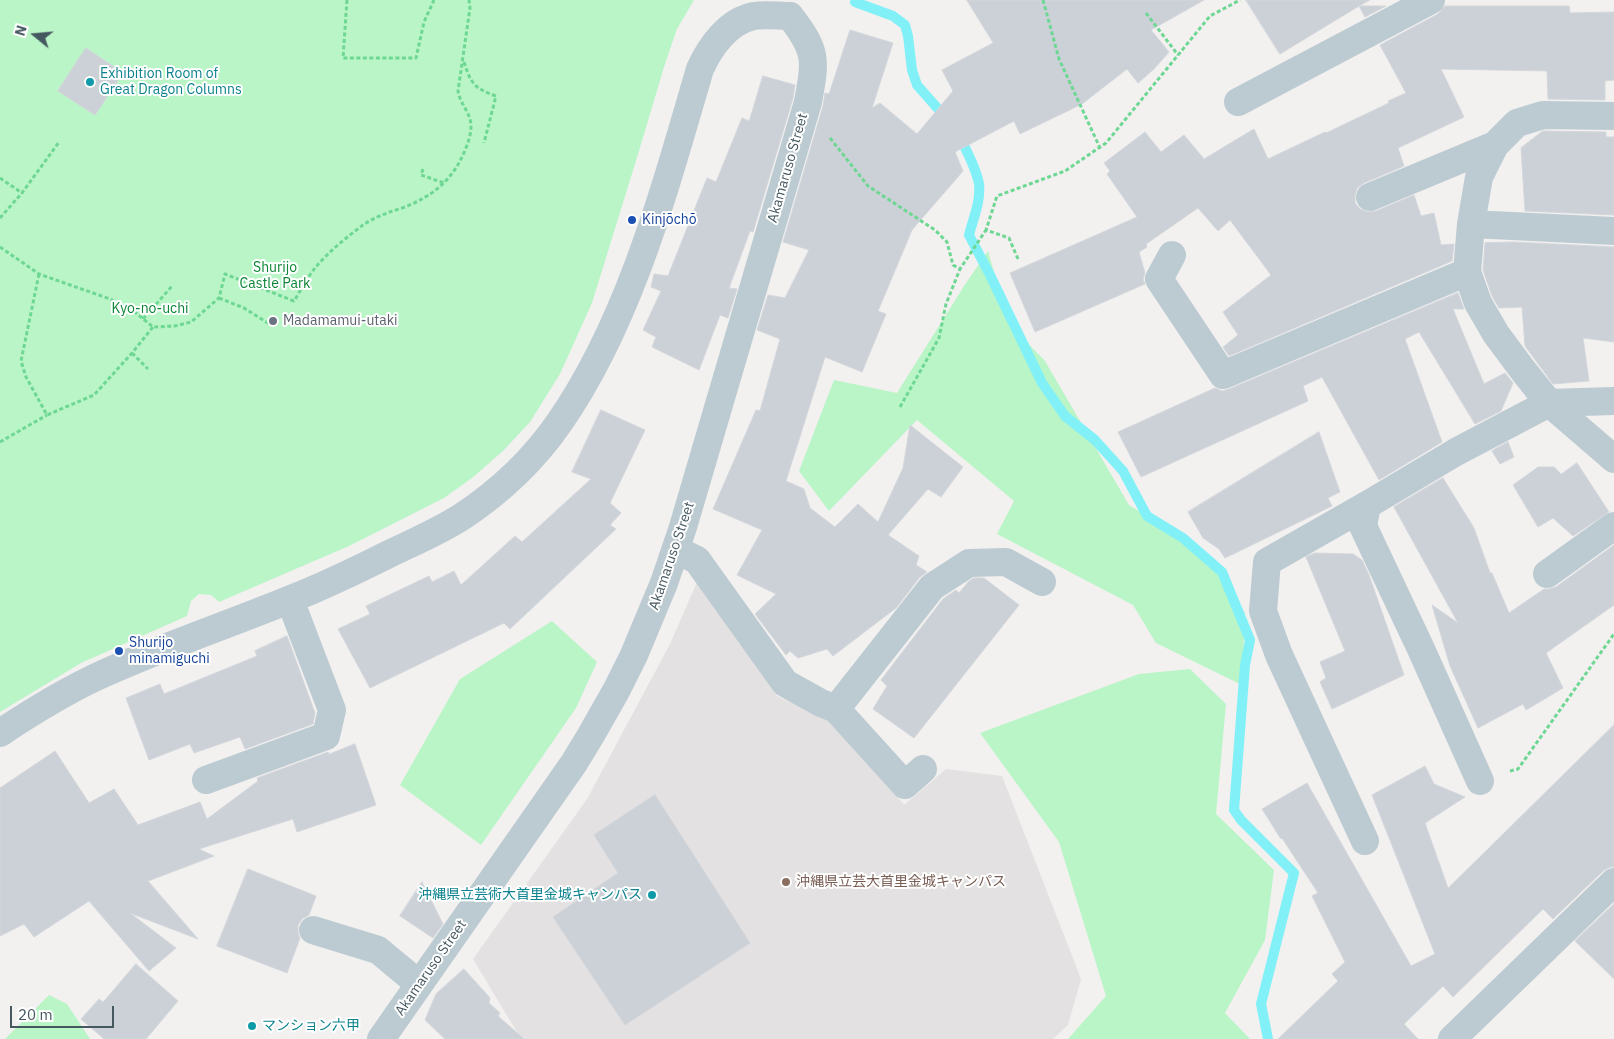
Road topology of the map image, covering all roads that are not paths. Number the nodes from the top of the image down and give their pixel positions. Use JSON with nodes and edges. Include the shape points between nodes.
{"nodes":[{"id":1,"x":1431,"y":0,"type":"edge"},
{"id":2,"x":794,"y":8,"type":"edge"},
{"id":3,"x":1238,"y":102,"type":"dead end"},
{"id":4,"x":1614,"y":116,"type":"edge"},
{"id":5,"x":1495,"y":145,"type":"junction"},
{"id":6,"x":1370,"y":197,"type":"dead end"},
{"id":7,"x":1471,"y":224,"type":"junction"},
{"id":8,"x":1614,"y":231,"type":"edge"},
{"id":9,"x":1172,"y":255,"type":"dead end"},
{"id":10,"x":1467,"y":272,"type":"junction"},
{"id":11,"x":1614,"y":401,"type":"edge"},
{"id":12,"x":1549,"y":403,"type":"junction"},
{"id":13,"x":1614,"y":459,"type":"edge"},
{"id":14,"x":1367,"y":505,"type":"junction"},
{"id":15,"x":1614,"y":526,"type":"edge"},
{"id":16,"x":676,"y":550,"type":"junction"},
{"id":17,"x":1547,"y":574,"type":"dead end"},
{"id":18,"x":1042,"y":582,"type":"dead end"},
{"id":19,"x":290,"y":600,"type":"junction"},
{"id":20,"x":836,"y":708,"type":"junction"},
{"id":21,"x":0,"y":733,"type":"edge"},
{"id":22,"x":923,"y":769,"type":"dead end"},
{"id":23,"x":206,"y":780,"type":"dead end"},
{"id":24,"x":1480,"y":781,"type":"road end"},
{"id":25,"x":1365,"y":841,"type":"dead end"},
{"id":26,"x":1614,"y":882,"type":"edge"},
{"id":27,"x":313,"y":930,"type":"dead end"},
{"id":28,"x":419,"y":984,"type":"junction"},
{"id":29,"x":380,"y":1039,"type":"edge"},
{"id":30,"x":1452,"y":1039,"type":"edge"}],
"edges":[{"from":1,"to":3,"type":"street"},
{"from":2,"to":16,"type":"street","name":"Akamaruso Street","via":[[806,36],[814,68],[808,102]]},
{"from":2,"to":19,"type":"street","via":[[753,16],[740,22],[728,29],[707,54],[656,215],[618,314],[581,389],[536,452],[488,498],[463,516],[409,545]]},
{"from":4,"to":5,"type":"street","via":[[1543,115],[1517,123]]},
{"from":5,"to":6,"type":"street"},
{"from":5,"to":7,"type":"street","via":[[1479,177]]},
{"from":7,"to":8,"type":"street"},
{"from":7,"to":10,"type":"street"},
{"from":9,"to":10,"type":"street","via":[[1159,279],[1223,375]]},
{"from":10,"to":12,"type":"street","via":[[1478,303],[1496,334]]},
{"from":11,"to":12,"type":"street"},
{"from":12,"to":13,"type":"street"},
{"from":12,"to":14,"type":"street","via":[[1456,452]]},
{"from":14,"to":24,"type":"street","via":[[1363,526]]},
{"from":14,"to":25,"type":"street","via":[[1267,562],[1263,612],[1279,655]]},
{"from":15,"to":17,"type":"street"},
{"from":16,"to":20,"type":"street","via":[[697,560],[785,682]]},
{"from":16,"to":28,"type":"street","name":"Akamaruso Street","via":[[634,655],[591,735]]},
{"from":18,"to":20,"type":"street","via":[[1006,562],[969,564],[932,587]]},
{"from":19,"to":21,"type":"street","via":[[94,678]]},
{"from":19,"to":23,"type":"street","via":[[332,710],[326,736]]},
{"from":20,"to":22,"type":"street","via":[[905,785]]},
{"from":26,"to":30,"type":"street"},
{"from":27,"to":28,"type":"street","via":[[378,950]]},
{"from":28,"to":29,"type":"street","name":"Akamaruso Street"}]}
